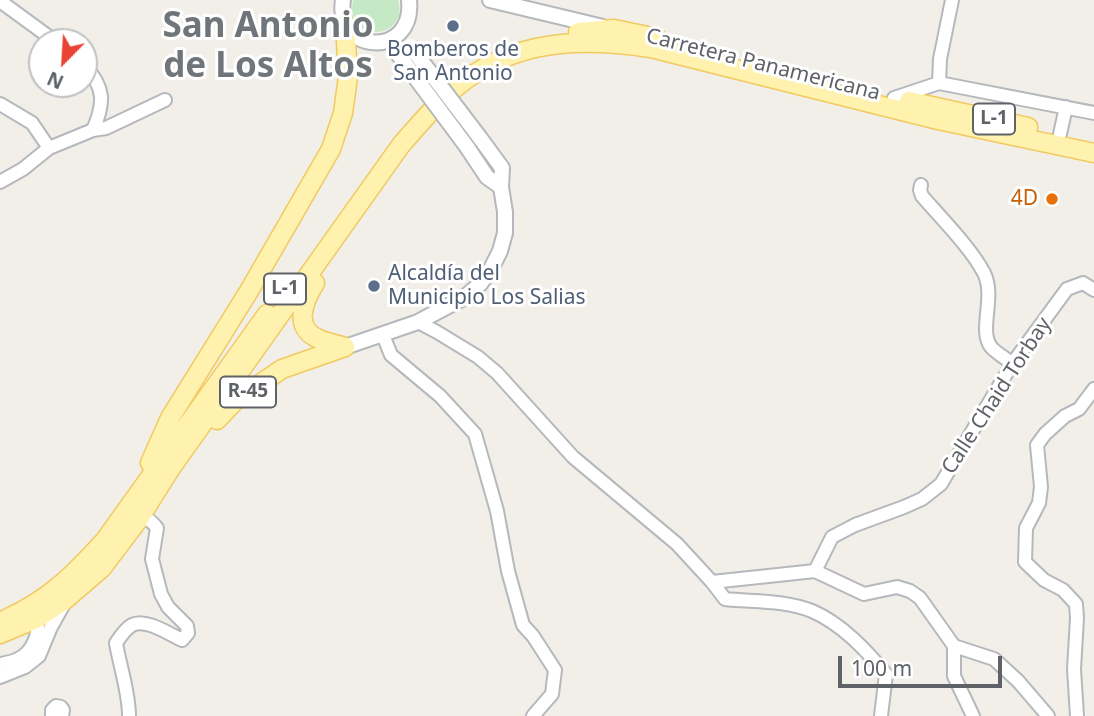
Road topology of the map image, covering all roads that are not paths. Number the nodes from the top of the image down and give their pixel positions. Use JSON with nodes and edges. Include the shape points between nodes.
{"nodes":[{"id":1,"x":421,"y":0,"type":"edge"},
{"id":2,"x":490,"y":0,"type":"edge"},
{"id":3,"x":952,"y":0,"type":"edge"},
{"id":4,"x":0,"y":1,"type":"edge"},
{"id":5,"x":533,"y":5,"type":"edge"},
{"id":6,"x":410,"y":7,"type":"edge"},
{"id":7,"x":341,"y":8,"type":"edge"},
{"id":8,"x":37,"y":28,"type":"edge"},
{"id":9,"x":614,"y":29,"type":"junction"},
{"id":10,"x":402,"y":31,"type":"junction"},
{"id":11,"x":379,"y":43,"type":"junction"},
{"id":12,"x":404,"y":50,"type":"junction"},
{"id":13,"x":939,"y":83,"type":"junction"},
{"id":14,"x":98,"y":85,"type":"edge"},
{"id":15,"x":894,"y":98,"type":"junction"},
{"id":16,"x":165,"y":100,"type":"dead end"},
{"id":17,"x":0,"y":104,"type":"edge"},
{"id":18,"x":1066,"y":107,"type":"junction"},
{"id":19,"x":1094,"y":113,"type":"edge"},
{"id":20,"x":93,"y":130,"type":"junction"},
{"id":21,"x":1060,"y":134,"type":"junction"},
{"id":22,"x":1094,"y":140,"type":"edge"},
{"id":23,"x":49,"y":148,"type":"junction"},
{"id":24,"x":1094,"y":153,"type":"edge"},
{"id":25,"x":0,"y":182,"type":"edge"},
{"id":26,"x":920,"y":185,"type":"dead end"},
{"id":27,"x":500,"y":187,"type":"junction"},
{"id":28,"x":336,"y":237,"type":"junction"},
{"id":29,"x":1094,"y":290,"type":"edge"},
{"id":30,"x":418,"y":322,"type":"junction"},
{"id":31,"x":383,"y":335,"type":"junction"},
{"id":32,"x":345,"y":346,"type":"junction"},
{"id":33,"x":1012,"y":364,"type":"junction"},
{"id":34,"x":1094,"y":389,"type":"edge"},
{"id":35,"x":172,"y":468,"type":"junction"},
{"id":36,"x":135,"y":498,"type":"junction"},
{"id":37,"x":139,"y":519,"type":"junction"},
{"id":38,"x":815,"y":571,"type":"junction"},
{"id":39,"x":712,"y":582,"type":"junction"},
{"id":40,"x":66,"y":599,"type":"junction"},
{"id":41,"x":38,"y":618,"type":"junction"},
{"id":42,"x":0,"y":622,"type":"edge"},
{"id":43,"x":0,"y":634,"type":"edge"},
{"id":44,"x":954,"y":646,"type":"junction"},
{"id":45,"x":0,"y":664,"type":"edge"},
{"id":46,"x":0,"y":677,"type":"edge"},
{"id":47,"x":51,"y":716,"type":"edge"},
{"id":48,"x":62,"y":716,"type":"edge"},
{"id":49,"x":129,"y":716,"type":"edge"},
{"id":50,"x":533,"y":716,"type":"edge"},
{"id":51,"x":881,"y":716,"type":"edge"},
{"id":52,"x":974,"y":716,"type":"edge"},
{"id":53,"x":1048,"y":716,"type":"edge"},
{"id":54,"x":1077,"y":716,"type":"edge"}],
"edges":[{"from":1,"to":6,"type":"street"},
{"from":2,"to":5,"type":"street"},
{"from":3,"to":13,"type":"street"},
{"from":4,"to":8,"type":"street"},
{"from":5,"to":9,"type":"street"},
{"from":6,"to":10,"type":"street"},
{"from":7,"to":11,"type":"street","number":"R-45","via":[[353,34]]},
{"from":7,"to":36,"type":"main road","via":[[348,77],[331,149],[170,418]]},
{"from":9,"to":15,"type":"main road","name":"Carretera Panamericana","number":"L-1"},
{"from":9,"to":36,"type":"main road","name":"Carretera Panamericana","number":"L-1","via":[[520,41],[493,51],[423,102]]},
{"from":10,"to":11,"type":"street"},
{"from":10,"to":12,"type":"street","number":"R-45"},
{"from":11,"to":12,"type":"street","number":"R-45"},
{"from":12,"to":27,"type":"street","number":"R-45","bridge":true,"via":[[487,177]]},
{"from":12,"to":27,"type":"street","number":"R-45","bridge":true,"via":[[502,168]]},
{"from":13,"to":15,"type":"street"},
{"from":13,"to":18,"type":"street"},
{"from":14,"to":20,"type":"street","via":[[100,115]]},
{"from":15,"to":21,"type":"main road","name":"Carretera Panamericana","number":"L-1"},
{"from":16,"to":20,"type":"street"},
{"from":17,"to":23,"type":"street","via":[[32,123]]},
{"from":18,"to":19,"type":"street"},
{"from":18,"to":21,"type":"street"},
{"from":20,"to":23,"type":"street"},
{"from":21,"to":22,"type":"main road","name":"Carretera Panamericana","number":"L-1"},
{"from":23,"to":25,"type":"street"},
{"from":24,"to":28,"type":"main road","name":"Carretera Panamericana","number":"L-1","via":[[938,120],[651,48],[580,42],[522,51],[474,74],[401,145]]},
{"from":26,"to":33,"type":"street","via":[[922,197],[984,273],[989,289],[985,334],[991,347]]},
{"from":27,"to":30,"type":"street","number":"R-45","via":[[505,233],[491,269],[465,297]]},
{"from":28,"to":32,"type":"main road","number":"L-1","via":[[302,314],[309,333]]},
{"from":28,"to":35,"type":"main road","name":"Carretera Panamericana","number":"L-1"},
{"from":29,"to":33,"type":"street","name":"Calle Chaid Torbay","via":[[1083,284],[1068,289]]},
{"from":30,"to":31,"type":"street","number":"R-45"},
{"from":30,"to":39,"type":"street","via":[[497,373],[573,457],[677,544]]},
{"from":31,"to":32,"type":"street","number":"R-45"},
{"from":31,"to":50,"type":"street","via":[[391,355],[440,396],[475,434],[523,625],[555,670],[552,694]]},
{"from":32,"to":35,"type":"main road","number":"R-45","via":[[282,369],[235,401]]},
{"from":33,"to":38,"type":"street","name":"Calle Chaid Torbay","via":[[941,484],[922,499],[832,537]]},
{"from":34,"to":54,"type":"street","via":[[1079,409],[1065,416],[1037,445],[1039,503],[1026,528],[1025,541],[1025,562],[1076,604]]},
{"from":35,"to":37,"type":"main road","name":"Carretera Panamericana","number":"L-1"},
{"from":36,"to":42,"type":"main road","name":"Carretera Panamericana","number":"L-1","via":[[105,540],[66,581],[27,610]]},
{"from":37,"to":40,"type":"main road","name":"Carretera Panamericana","number":"L-1","via":[[102,568]]},
{"from":37,"to":49,"type":"street","via":[[150,520],[157,528],[152,559],[159,584],[168,607],[188,633],[182,640],[133,624],[123,633],[116,643]]},
{"from":38,"to":39,"type":"street"},
{"from":38,"to":44,"type":"street","via":[[864,594],[897,587],[910,591]]},
{"from":39,"to":51,"type":"street","via":[[725,599],[811,611],[839,627],[886,674]]},
{"from":40,"to":41,"type":"main road","name":"Carretera Panamericana","number":"L-1"},
{"from":40,"to":46,"type":"street","via":[[39,656]]},
{"from":41,"to":43,"type":"main road","name":"Carretera Panamericana","number":"L-1"},
{"from":41,"to":45,"type":"street","via":[[30,651]]},
{"from":44,"to":52,"type":"street","via":[[954,676]]},
{"from":44,"to":53,"type":"street","via":[[994,659]]},
{"from":47,"to":48,"type":"street","via":[[56,706],[63,710]]}]}
